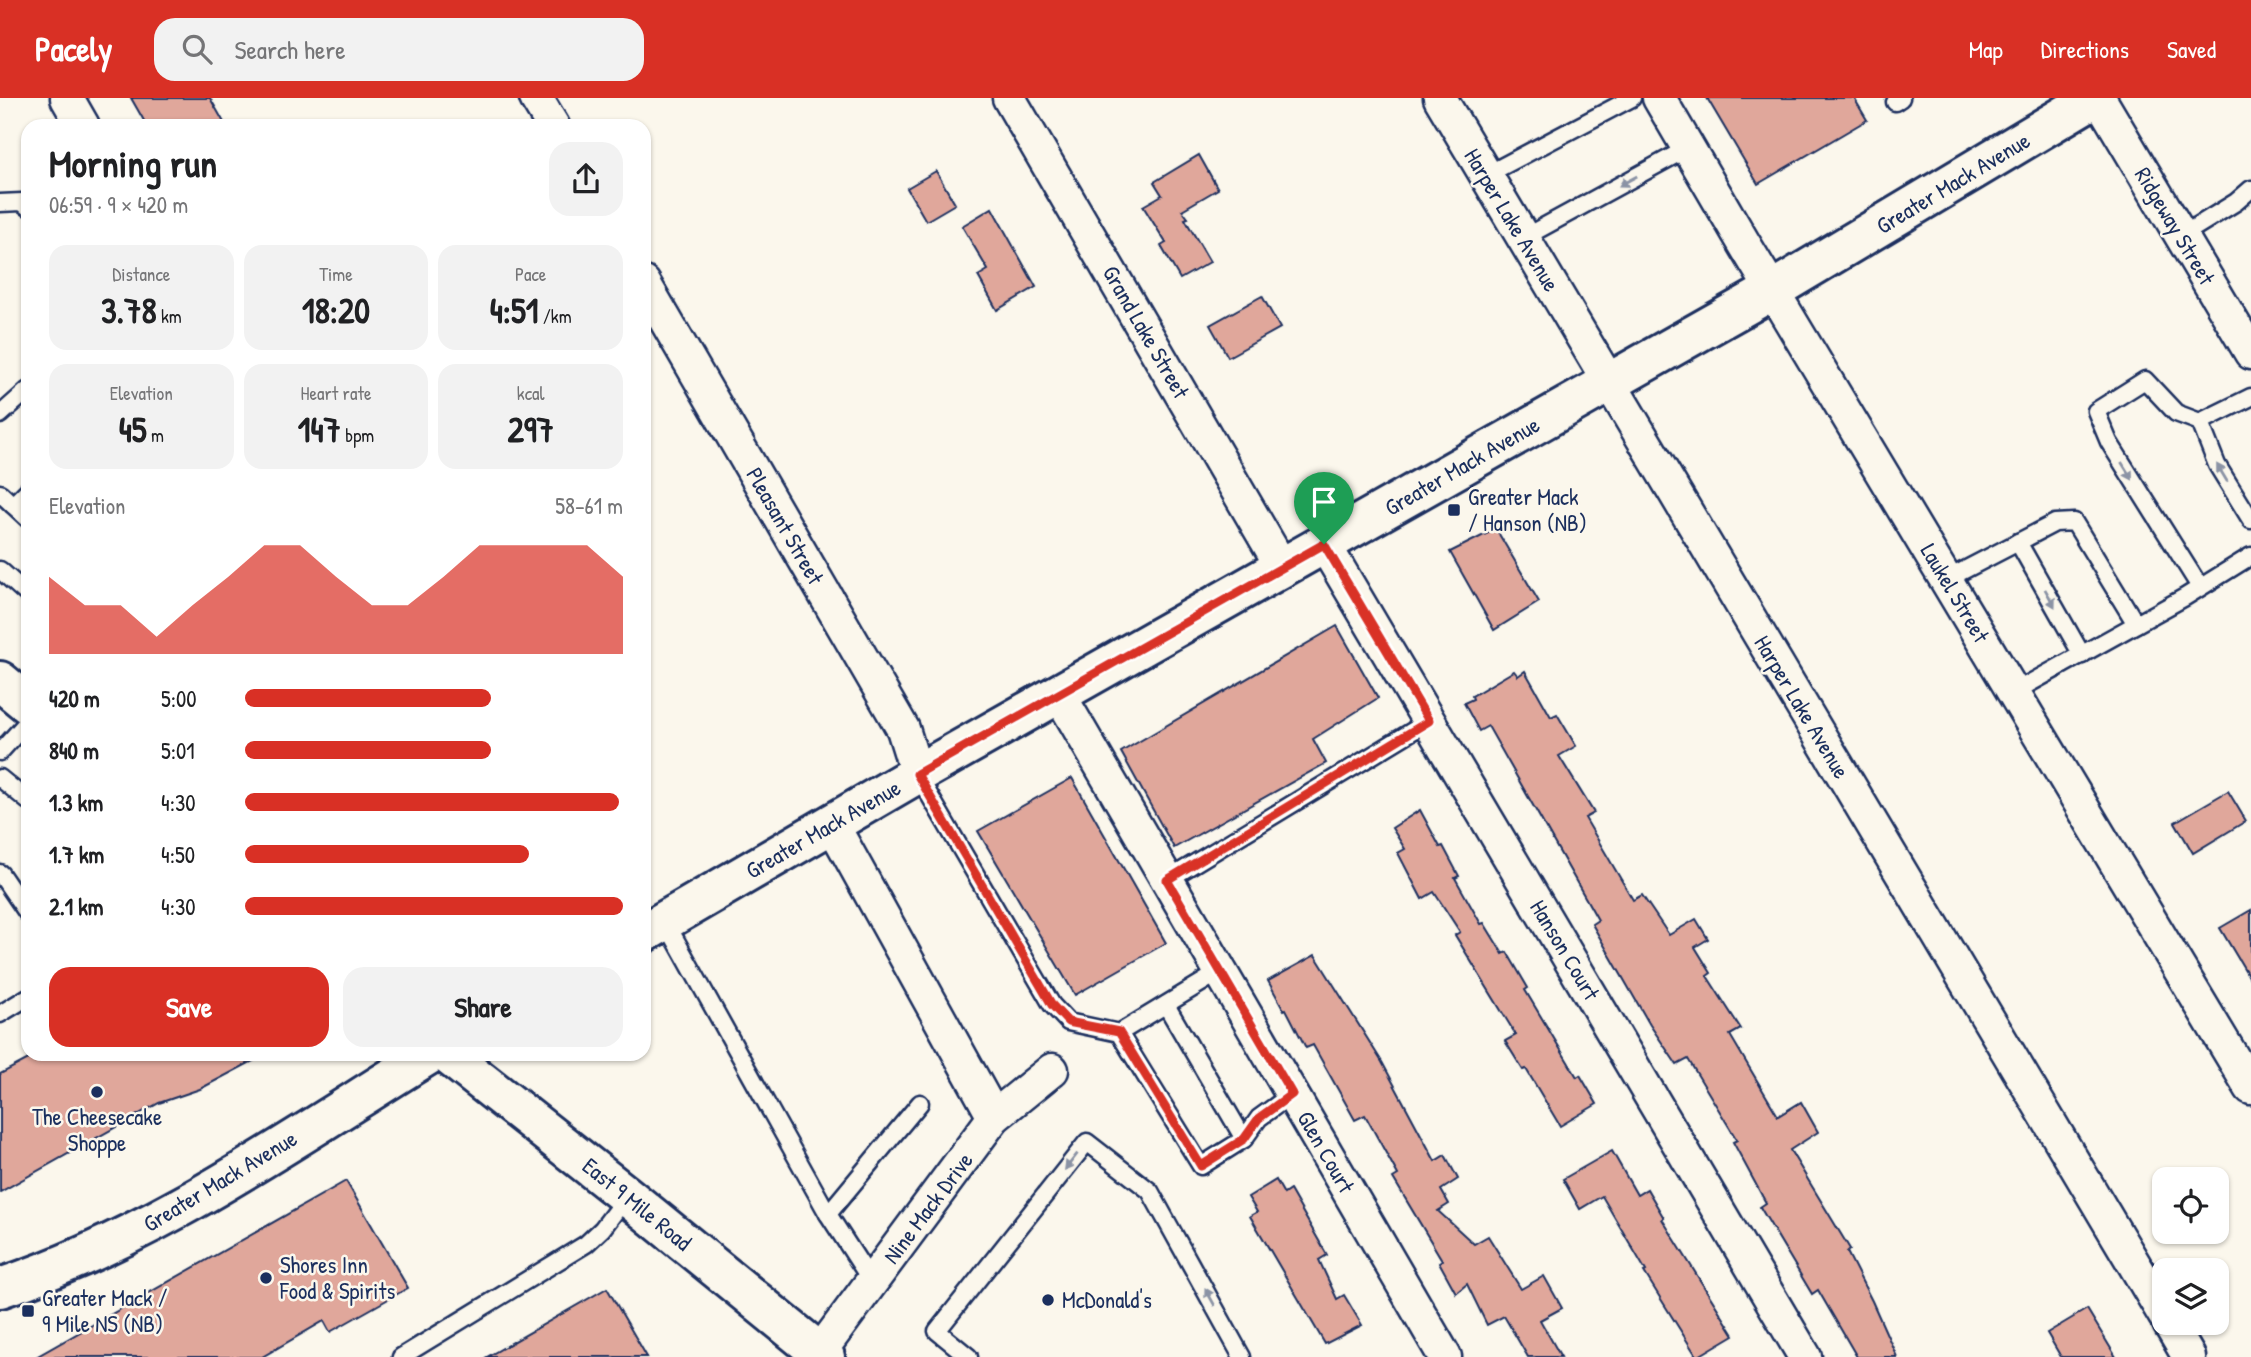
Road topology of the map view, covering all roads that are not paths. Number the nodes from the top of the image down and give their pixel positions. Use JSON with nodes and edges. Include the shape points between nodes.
{"nodes":[{"id":1,"x":67,"y":98,"type":"edge"},
{"id":2,"x":536,"y":98,"type":"edge"},
{"id":3,"x":1009,"y":98,"type":"edge"},
{"id":4,"x":1440,"y":98,"type":"edge"},
{"id":5,"x":1632,"y":98,"type":"edge"},
{"id":6,"x":1659,"y":98,"type":"edge"},
{"id":7,"x":2097,"y":98,"type":"edge"},
{"id":8,"x":79,"y":119,"type":"edge"},
{"id":9,"x":548,"y":119,"type":"edge"},
{"id":10,"x":1688,"y":148,"type":"junction"},
{"id":11,"x":1486,"y":175,"type":"junction"},
{"id":12,"x":2251,"y":189,"type":"edge"},
{"id":13,"x":21,"y":202,"type":"edge"},
{"id":14,"x":0,"y":203,"type":"edge"},
{"id":15,"x":2181,"y":236,"type":"junction"},
{"id":16,"x":1523,"y":238,"type":"junction"},
{"id":17,"x":1773,"y":290,"type":"junction"},
{"id":18,"x":651,"y":295,"type":"edge"},
{"id":19,"x":2251,"y":354,"type":"edge"},
{"id":20,"x":1608,"y":383,"type":"junction"},
{"id":21,"x":21,"y":396,"type":"edge"},
{"id":22,"x":2251,"y":397,"type":"edge"},
{"id":23,"x":0,"y":415,"type":"edge"},
{"id":24,"x":2200,"y":422,"type":"junction"},
{"id":25,"x":0,"y":493,"type":"edge"},
{"id":26,"x":21,"y":497,"type":"edge"},
{"id":27,"x":13,"y":505,"type":"junction"},
{"id":28,"x":21,"y":512,"type":"edge"},
{"id":29,"x":2251,"y":520,"type":"edge"},
{"id":30,"x":2018,"y":542,"type":"junction"},
{"id":31,"x":1324,"y":544,"type":"junction"},
{"id":32,"x":2251,"y":556,"type":"edge"},
{"id":33,"x":1282,"y":567,"type":"junction"},
{"id":34,"x":0,"y":570,"type":"edge"},
{"id":35,"x":1947,"y":579,"type":"junction"},
{"id":36,"x":2200,"y":587,"type":"junction"},
{"id":37,"x":21,"y":589,"type":"edge"},
{"id":38,"x":2136,"y":624,"type":"junction"},
{"id":39,"x":2081,"y":654,"type":"junction"},
{"id":40,"x":0,"y":681,"type":"edge"},
{"id":41,"x":2014,"y":692,"type":"junction"},
{"id":42,"x":1059,"y":694,"type":"junction"},
{"id":43,"x":21,"y":698,"type":"edge"},
{"id":44,"x":1429,"y":721,"type":"junction"},
{"id":45,"x":21,"y":729,"type":"edge"},
{"id":46,"x":0,"y":752,"type":"edge"},
{"id":47,"x":917,"y":774,"type":"junction"},
{"id":48,"x":0,"y":778,"type":"edge"},
{"id":49,"x":21,"y":795,"type":"edge"},
{"id":50,"x":832,"y":824,"type":"junction"},
{"id":51,"x":0,"y":873,"type":"edge"},
{"id":52,"x":1167,"y":880,"type":"junction"},
{"id":53,"x":21,"y":904,"type":"edge"},
{"id":54,"x":655,"y":927,"type":"edge"},
{"id":55,"x":1221,"y":971,"type":"junction"},
{"id":56,"x":21,"y":1001,"type":"edge"},
{"id":57,"x":1166,"y":1005,"type":"junction"},
{"id":58,"x":0,"y":1014,"type":"edge"},
{"id":59,"x":1119,"y":1032,"type":"junction"},
{"id":60,"x":418,"y":1061,"type":"edge"},
{"id":61,"x":456,"y":1061,"type":"edge"},
{"id":62,"x":1052,"y":1070,"type":"dead end"},
{"id":63,"x":2251,"y":1088,"type":"edge"},
{"id":64,"x":1292,"y":1094,"type":"junction"},
{"id":65,"x":920,"y":1103,"type":"dead end"},
{"id":66,"x":994,"y":1117,"type":"junction"},
{"id":67,"x":1244,"y":1139,"type":"junction"},
{"id":68,"x":627,"y":1196,"type":"junction"},
{"id":69,"x":828,"y":1214,"type":"junction"},
{"id":70,"x":872,"y":1282,"type":"junction"},
{"id":71,"x":0,"y":1288,"type":"edge"},
{"id":72,"x":2152,"y":1294,"type":"edge"},
{"id":73,"x":2176,"y":1335,"type":"edge"},
{"id":74,"x":820,"y":1355,"type":"edge"},
{"id":75,"x":401,"y":1357,"type":"edge"},
{"id":76,"x":969,"y":1357,"type":"edge"},
{"id":77,"x":1242,"y":1357,"type":"edge"},
{"id":78,"x":1445,"y":1357,"type":"edge"},
{"id":79,"x":1805,"y":1357,"type":"edge"},
{"id":80,"x":2189,"y":1357,"type":"edge"}],
"edges":[{"from":1,"to":8,"type":"street"},
{"from":2,"to":9,"type":"street"},
{"from":3,"to":33,"type":"street","name":"Grand Lake Street"},
{"from":4,"to":11,"type":"street","name":"Harper Lake Avenue"},
{"from":5,"to":11,"type":"lane"},
{"from":6,"to":10,"type":"street","name":"Laukel Street"},
{"from":7,"to":15,"type":"street","name":"Ridgeway Street"},
{"from":7,"to":17,"type":"street","name":"Greater Mack Avenue"},
{"from":10,"to":16,"type":"lane","one_way":true},
{"from":10,"to":17,"type":"street","name":"Laukel Street"},
{"from":11,"to":16,"type":"street","name":"Harper Lake Avenue"},
{"from":12,"to":15,"type":"lane"},
{"from":13,"to":14,"type":"lane"},
{"from":15,"to":19,"type":"street","name":"Ridgeway Street"},
{"from":16,"to":20,"type":"street","name":"Harper Lake Avenue"},
{"from":17,"to":20,"type":"street","name":"Greater Mack Avenue"},
{"from":17,"to":35,"type":"street","name":"Laukel Street"},
{"from":18,"to":47,"type":"street","name":"Pleasant Street","via":[[903,729]]},
{"from":20,"to":31,"type":"street","name":"Greater Mack Avenue"},
{"from":20,"to":72,"type":"street","name":"Harper Lake Avenue"},
{"from":21,"to":23,"type":"lane"},
{"from":22,"to":24,"type":"lane"},
{"from":29,"to":24,"type":"lane","one_way":true,"via":[[2217,465]]},
{"from":24,"to":36,"type":"lane","one_way":true,"via":[[2176,413],[2145,380],[2096,411],[2109,442]]},
{"from":25,"to":27,"type":"lane"},
{"from":26,"to":27,"type":"lane"},
{"from":27,"to":28,"type":"lane"},
{"from":30,"to":35,"type":"lane"},
{"from":30,"to":38,"type":"lane","via":[[2054,523],[2074,522]]},
{"from":30,"to":39,"type":"lane","one_way":true},
{"from":31,"to":33,"type":"street","name":"Greater Mack Avenue"},
{"from":31,"to":44,"type":"street","name":"Hanson Court"},
{"from":32,"to":36,"type":"lane"},
{"from":33,"to":42,"type":"street","name":"Greater Mack Avenue"},
{"from":34,"to":37,"type":"lane"},
{"from":35,"to":41,"type":"street","name":"Laukel Street"},
{"from":36,"to":38,"type":"lane"},
{"from":38,"to":39,"type":"lane"},
{"from":39,"to":41,"type":"lane"},
{"from":40,"to":43,"type":"street"},
{"from":41,"to":63,"type":"street","name":"Laukel Street"},
{"from":42,"to":47,"type":"street","name":"Greater Mack Avenue"},
{"from":42,"to":52,"type":"street","name":"Glen Court"},
{"from":44,"to":52,"type":"lane"},
{"from":44,"to":79,"type":"street","name":"Hanson Court"},
{"from":45,"to":46,"type":"lane"},
{"from":47,"to":50,"type":"street","name":"Greater Mack Avenue"},
{"from":47,"to":59,"type":"lane","via":[[1052,1005],[1068,1022]]},
{"from":48,"to":49,"type":"lane"},
{"from":50,"to":54,"type":"street","name":"Greater Mack Avenue"},
{"from":50,"to":66,"type":"street"},
{"from":51,"to":53,"type":"lane"},
{"from":52,"to":55,"type":"street","name":"Glen Court"},
{"from":54,"to":69,"type":"lane"},
{"from":55,"to":57,"type":"lane"},
{"from":55,"to":64,"type":"street","name":"Glen Court"},
{"from":56,"to":58,"type":"lane"},
{"from":57,"to":59,"type":"lane"},
{"from":57,"to":67,"type":"lane"},
{"from":59,"to":67,"type":"lane","via":[[1201,1166]]},
{"from":60,"to":71,"type":"street","name":"Greater Mack Avenue","via":[[146,1227]]},
{"from":61,"to":68,"type":"street","name":"East 9 Mile Road"},
{"from":62,"to":66,"type":"street","name":"Nine Mack Drive"},
{"from":64,"to":67,"type":"lane","via":[[1259,1118]]},
{"from":64,"to":78,"type":"street","name":"Glen Court"},
{"from":65,"to":69,"type":"lane"},
{"from":66,"to":70,"type":"street","name":"Nine Mack Drive"},
{"from":68,"to":74,"type":"street","name":"East 9 Mile Road"},
{"from":68,"to":75,"type":"lane","via":[[586,1244]]},
{"from":69,"to":70,"type":"lane"},
{"from":70,"to":74,"type":"street","name":"Nine Mack Drive"},
{"from":73,"to":80,"type":"street"},
{"from":77,"to":76,"type":"lane","one_way":true,"via":[[1150,1191],[1087,1142],[937,1331]]}]}
